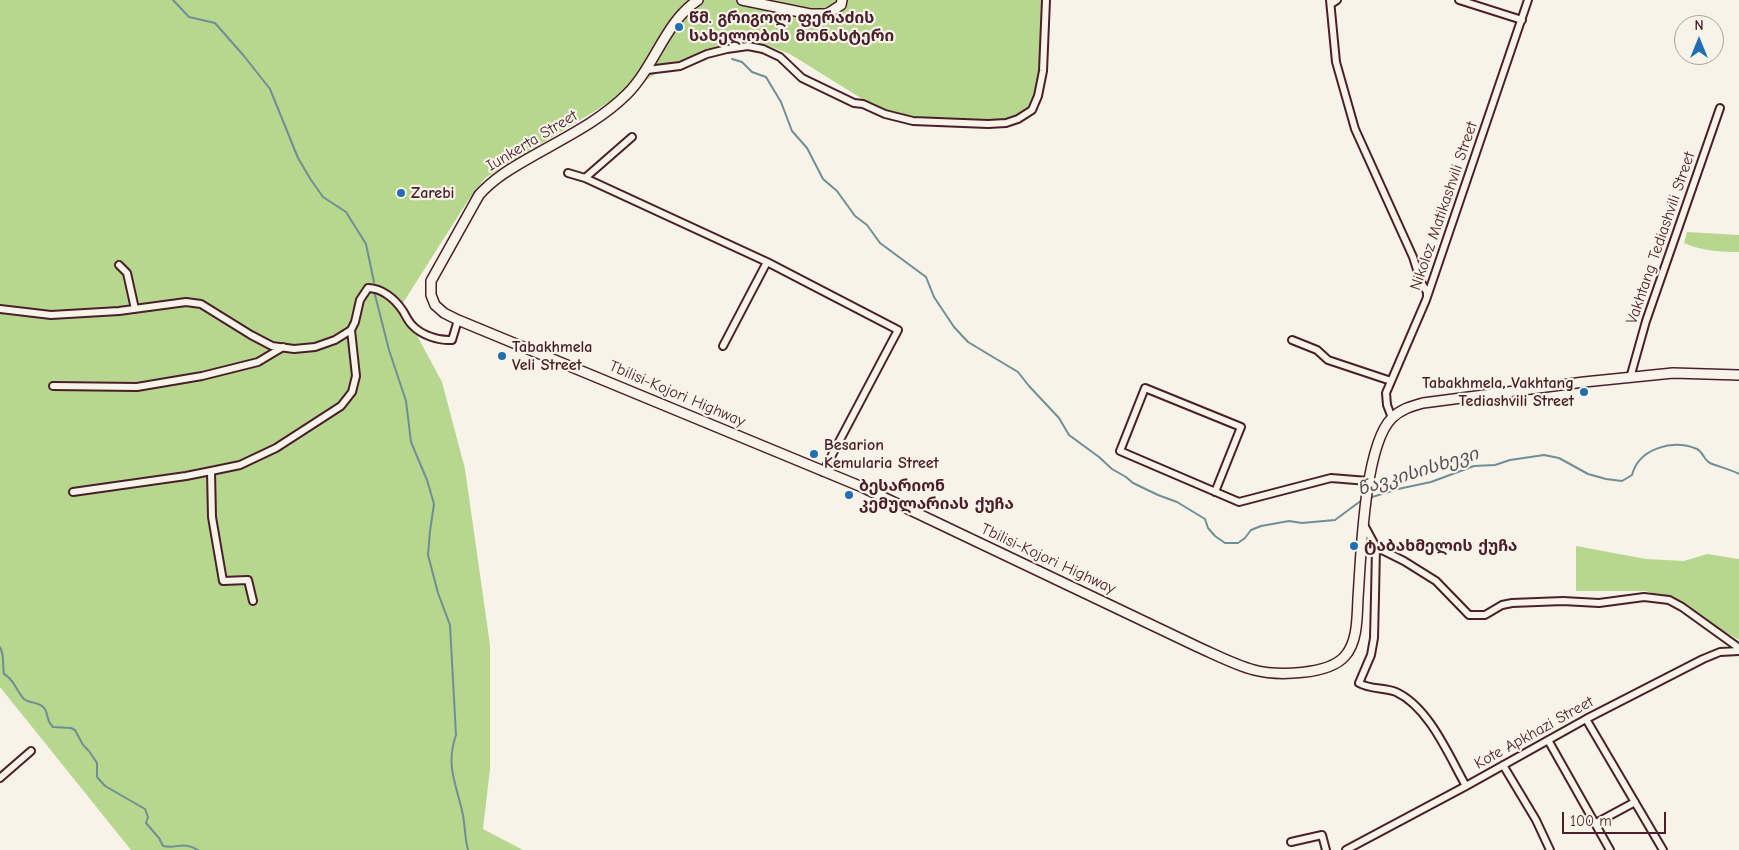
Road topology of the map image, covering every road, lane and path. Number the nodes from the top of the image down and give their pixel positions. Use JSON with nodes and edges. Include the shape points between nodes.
{"nodes":[{"id":1,"x":698,"y":0,"type":"edge"},
{"id":2,"x":742,"y":0,"type":"edge"},
{"id":3,"x":842,"y":0,"type":"edge"},
{"id":4,"x":1046,"y":0,"type":"edge"},
{"id":5,"x":1337,"y":0,"type":"edge"},
{"id":6,"x":1459,"y":0,"type":"edge"},
{"id":7,"x":1528,"y":0,"type":"edge"},
{"id":8,"x":1331,"y":1,"type":"edge"},
{"id":9,"x":1522,"y":20,"type":"junction"},
{"id":10,"x":647,"y":70,"type":"junction"},
{"id":11,"x":1720,"y":108,"type":"dead end"},
{"id":12,"x":632,"y":137,"type":"dead end"},
{"id":13,"x":568,"y":173,"type":"dead end"},
{"id":14,"x":585,"y":178,"type":"junction"},
{"id":15,"x":767,"y":262,"type":"junction"},
{"id":16,"x":119,"y":265,"type":"dead end"},
{"id":17,"x":1426,"y":300,"type":"junction"},
{"id":18,"x":0,"y":309,"type":"edge"},
{"id":19,"x":135,"y":309,"type":"junction"},
{"id":20,"x":458,"y":320,"type":"junction"},
{"id":21,"x":351,"y":330,"type":"junction"},
{"id":22,"x":1292,"y":340,"type":"dead end"},
{"id":23,"x":723,"y":346,"type":"dead end"},
{"id":24,"x":283,"y":347,"type":"junction"},
{"id":25,"x":1739,"y":376,"type":"edge"},
{"id":26,"x":1630,"y":378,"type":"junction"},
{"id":27,"x":1392,"y":381,"type":"junction"},
{"id":28,"x":53,"y":386,"type":"dead end"},
{"id":29,"x":1392,"y":418,"type":"junction"},
{"id":30,"x":211,"y":471,"type":"junction"},
{"id":31,"x":823,"y":472,"type":"junction"},
{"id":32,"x":1368,"y":481,"type":"junction"},
{"id":33,"x":73,"y":492,"type":"dead end"},
{"id":34,"x":1215,"y":492,"type":"junction"},
{"id":35,"x":1364,"y":524,"type":"junction"},
{"id":36,"x":1376,"y":547,"type":"junction"},
{"id":37,"x":253,"y":601,"type":"dead end"},
{"id":38,"x":1739,"y":649,"type":"edge"},
{"id":39,"x":1586,"y":718,"type":"junction"},
{"id":40,"x":1548,"y":740,"type":"junction"},
{"id":41,"x":31,"y":750,"type":"dead end"},
{"id":42,"x":1503,"y":765,"type":"junction"},
{"id":43,"x":0,"y":778,"type":"edge"},
{"id":44,"x":1466,"y":786,"type":"junction"},
{"id":45,"x":1635,"y":802,"type":"junction"},
{"id":46,"x":1596,"y":823,"type":"junction"},
{"id":47,"x":1291,"y":842,"type":"dead end"},
{"id":48,"x":1326,"y":850,"type":"edge"},
{"id":49,"x":1346,"y":850,"type":"edge"},
{"id":50,"x":1550,"y":850,"type":"edge"},
{"id":51,"x":1610,"y":850,"type":"edge"},
{"id":52,"x":1663,"y":850,"type":"edge"}],
"edges":[{"from":1,"to":10,"type":"main road","name":"Iunkerta Street","via":[[678,19]]},
{"from":2,"to":3,"type":"main road","via":[[810,14],[827,14],[841,5]]},
{"from":4,"to":10,"type":"street","via":[[1043,71],[1038,96],[1032,110],[1006,123],[913,120],[885,114],[802,78],[780,57],[748,46],[707,54],[680,66]]},
{"from":5,"to":8,"type":"street"},
{"from":6,"to":9,"type":"street"},
{"from":7,"to":9,"type":"street","name":"Nikoloz Matikashvili Street"},
{"from":8,"to":17,"type":"street","via":[[1336,62],[1355,128],[1413,257],[1427,292]]},
{"from":9,"to":17,"type":"street","name":"Nikoloz Matikashvili Street"},
{"from":10,"to":20,"type":"main road","name":"Iunkerta Street","via":[[629,93],[600,117],[508,170],[480,195],[431,281],[435,306]]},
{"from":11,"to":26,"type":"street","name":"Vakhtang Tediashvili Street","via":[[1646,321]]},
{"from":12,"to":14,"type":"street"},
{"from":13,"to":14,"type":"street"},
{"from":14,"to":15,"type":"street"},
{"from":15,"to":23,"type":"street"},
{"from":15,"to":31,"type":"street","via":[[898,330]]},
{"from":16,"to":19,"type":"street","via":[[127,273]]},
{"from":17,"to":27,"type":"street","name":"Nikoloz Matikashvili Street"},
{"from":18,"to":19,"type":"street","via":[[52,314]]},
{"from":19,"to":24,"type":"street","via":[[186,302],[201,304],[251,335],[272,346]]},
{"from":20,"to":21,"type":"street","via":[[452,340],[438,339],[412,326],[389,296],[376,288],[368,288],[360,300]]},
{"from":20,"to":31,"type":"main road","name":"Tbilisi-Kojori Highway"},
{"from":21,"to":24,"type":"street","via":[[315,347]]},
{"from":21,"to":30,"type":"street","via":[[356,376],[352,392],[341,406],[276,448],[240,464]]},
{"from":22,"to":27,"type":"street","via":[[1317,350],[1328,360]]},
{"from":24,"to":28,"type":"street","via":[[258,362],[202,376],[137,387]]},
{"from":25,"to":26,"type":"main road","via":[[1673,373]]},
{"from":26,"to":29,"type":"main road","via":[[1423,403]]},
{"from":27,"to":29,"type":"street","name":"Nikoloz Matikashvili Street","via":[[1386,393]]},
{"from":29,"to":32,"type":"main road","via":[[1383,433]]},
{"from":30,"to":33,"type":"street"},
{"from":30,"to":37,"type":"street","via":[[212,517],[222,581],[248,580]]},
{"from":31,"to":35,"type":"main road","name":"Tbilisi-Kojori Highway","via":[[862,487],[1255,671],[1279,673],[1325,669],[1345,657],[1357,621]]},
{"from":32,"to":34,"type":"street","via":[[1331,478],[1239,502]]},
{"from":32,"to":35,"type":"main road","name":"Tbilisi-Kojori Highway"},
{"from":34,"to":34,"type":"street","via":[[1241,426],[1145,388],[1120,451]]},
{"from":35,"to":36,"type":"street"},
{"from":36,"to":38,"type":"street","via":[[1436,581],[1469,615],[1485,615],[1512,603],[1599,603],[1644,597],[1669,600]]},
{"from":36,"to":44,"type":"street","via":[[1374,638],[1371,655],[1359,683],[1367,688],[1396,692],[1419,708]]},
{"from":38,"to":39,"type":"street","name":"Kote Apkhazi Street","via":[[1709,656]]},
{"from":39,"to":40,"type":"street","name":"Kote Apkhazi Street"},
{"from":39,"to":45,"type":"street"},
{"from":40,"to":42,"type":"street","name":"Kote Apkhazi Street"},
{"from":40,"to":46,"type":"street"},
{"from":41,"to":43,"type":"street"},
{"from":42,"to":44,"type":"street","name":"Kote Apkhazi Street"},
{"from":42,"to":50,"type":"street"},
{"from":44,"to":49,"type":"street","name":"Kote Apkhazi Street"},
{"from":45,"to":46,"type":"street"},
{"from":45,"to":52,"type":"street"},
{"from":46,"to":51,"type":"street"},
{"from":47,"to":48,"type":"street","via":[[1322,835]]}]}
